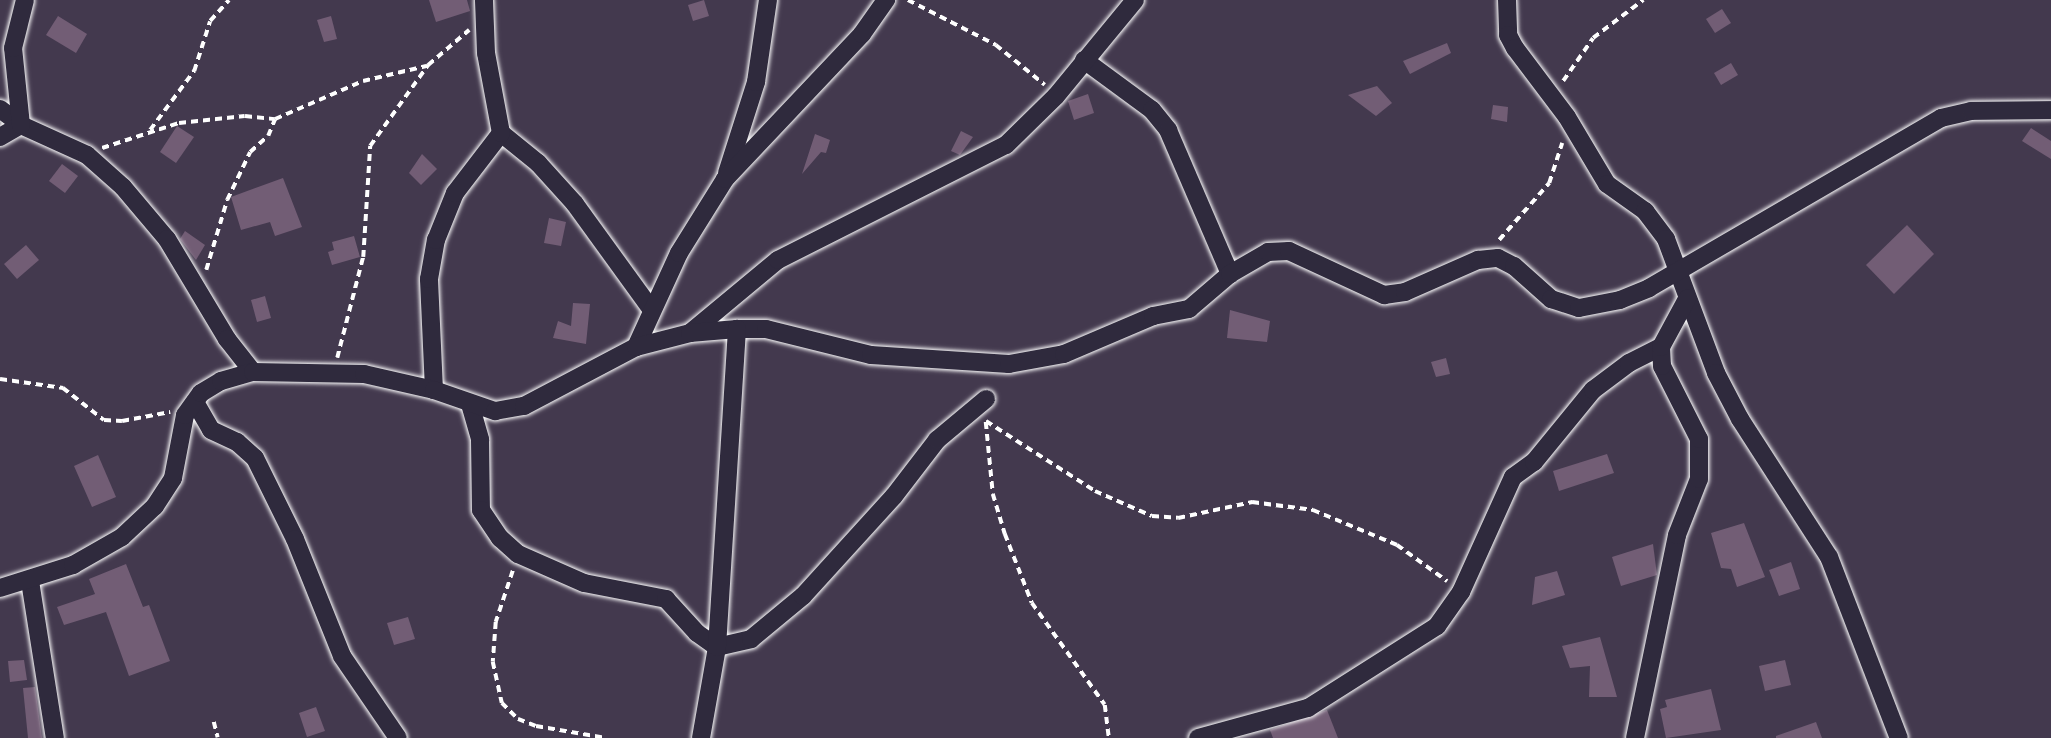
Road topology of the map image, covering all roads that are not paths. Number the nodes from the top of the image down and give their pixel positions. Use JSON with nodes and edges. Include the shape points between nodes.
{"nodes":[{"id":1,"x":25,"y":0,"type":"edge"},
{"id":2,"x":768,"y":0,"type":"edge"},
{"id":3,"x":886,"y":0,"type":"edge"},
{"id":4,"x":1135,"y":0,"type":"edge"},
{"id":5,"x":1507,"y":0,"type":"edge"},
{"id":6,"x":484,"y":7,"type":"edge"},
{"id":7,"x":1084,"y":60,"type":"junction"},
{"id":8,"x":0,"y":109,"type":"edge"},
{"id":9,"x":2051,"y":110,"type":"edge"},
{"id":10,"x":21,"y":125,"type":"junction"},
{"id":11,"x":501,"y":134,"type":"junction"},
{"id":12,"x":0,"y":136,"type":"edge"},
{"id":13,"x":725,"y":179,"type":"junction"},
{"id":14,"x":1679,"y":271,"type":"junction"},
{"id":15,"x":1230,"y":274,"type":"junction"},
{"id":16,"x":1687,"y":299,"type":"junction"},
{"id":17,"x":651,"y":309,"type":"junction"},
{"id":18,"x":737,"y":329,"type":"junction"},
{"id":19,"x":690,"y":333,"type":"junction"},
{"id":20,"x":636,"y":347,"type":"junction"},
{"id":21,"x":1661,"y":347,"type":"junction"},
{"id":22,"x":253,"y":372,"type":"junction"},
{"id":23,"x":434,"y":390,"type":"junction"},
{"id":24,"x":986,"y":398,"type":"road end"},
{"id":25,"x":195,"y":402,"type":"junction"},
{"id":26,"x":470,"y":404,"type":"junction"},
{"id":27,"x":30,"y":580,"type":"junction"},
{"id":28,"x":0,"y":588,"type":"edge"},
{"id":29,"x":717,"y":647,"type":"junction"},
{"id":30,"x":55,"y":738,"type":"edge"},
{"id":31,"x":398,"y":738,"type":"edge"},
{"id":32,"x":701,"y":738,"type":"edge"},
{"id":33,"x":1198,"y":738,"type":"edge"},
{"id":34,"x":1635,"y":738,"type":"edge"},
{"id":35,"x":1899,"y":738,"type":"edge"}],
"edges":[{"from":1,"to":10,"type":"street","via":[[13,48]]},
{"from":2,"to":13,"type":"street","via":[[757,82]]},
{"from":3,"to":13,"type":"street","via":[[862,34]]},
{"from":4,"to":7,"type":"street"},
{"from":5,"to":14,"type":"street","via":[[1508,35],[1567,117],[1607,184],[1657,225]]},
{"from":6,"to":11,"type":"street","via":[[486,53]]},
{"from":7,"to":15,"type":"street","via":[[1152,110],[1168,130]]},
{"from":7,"to":19,"type":"street","via":[[1056,96],[1006,145],[778,260]]},
{"from":8,"to":10,"type":"street"},
{"from":9,"to":14,"type":"street","via":[[1971,111],[1941,118]]},
{"from":10,"to":12,"type":"street"},
{"from":10,"to":22,"type":"street","via":[[88,155],[123,187],[167,239]]},
{"from":11,"to":17,"type":"street","via":[[538,163],[575,204]]},
{"from":11,"to":23,"type":"street","via":[[456,193],[436,240],[429,279]]},
{"from":13,"to":17,"type":"street"},
{"from":14,"to":15,"type":"street","via":[[1620,300],[1579,308],[1557,303],[1514,266],[1489,257],[1405,292],[1384,295],[1289,251],[1268,252]]},
{"from":14,"to":16,"type":"street"},
{"from":15,"to":18,"type":"street","via":[[1189,309],[1153,316],[1064,354],[1009,365],[871,355],[766,329]]},
{"from":16,"to":21,"type":"street"},
{"from":16,"to":35,"type":"street","via":[[1708,358],[1740,419],[1829,557]]},
{"from":17,"to":20,"type":"street"},
{"from":18,"to":19,"type":"street"},
{"from":18,"to":29,"type":"street"},
{"from":19,"to":20,"type":"street"},
{"from":20,"to":26,"type":"street","via":[[524,406],[495,411]]},
{"from":21,"to":33,"type":"street","via":[[1629,363],[1593,390],[1534,462],[1513,477],[1461,592],[1437,626],[1308,708]]},
{"from":21,"to":34,"type":"street","via":[[1661,366],[1699,439],[1699,479],[1677,536]]},
{"from":22,"to":23,"type":"street","via":[[334,370]]},
{"from":22,"to":25,"type":"street","via":[[221,381]]},
{"from":23,"to":26,"type":"street"},
{"from":24,"to":29,"type":"street","via":[[936,440],[894,496],[793,606],[751,639]]},
{"from":25,"to":27,"type":"street","via":[[185,415],[173,478],[155,506],[110,548]]},
{"from":25,"to":31,"type":"street","via":[[211,430],[237,442],[255,458],[295,539],[342,656]]},
{"from":26,"to":29,"type":"street","via":[[480,440],[481,510],[495,532],[518,554],[584,583],[666,599],[697,633]]},
{"from":27,"to":28,"type":"street"},
{"from":27,"to":30,"type":"street"},
{"from":29,"to":32,"type":"street"}]}
